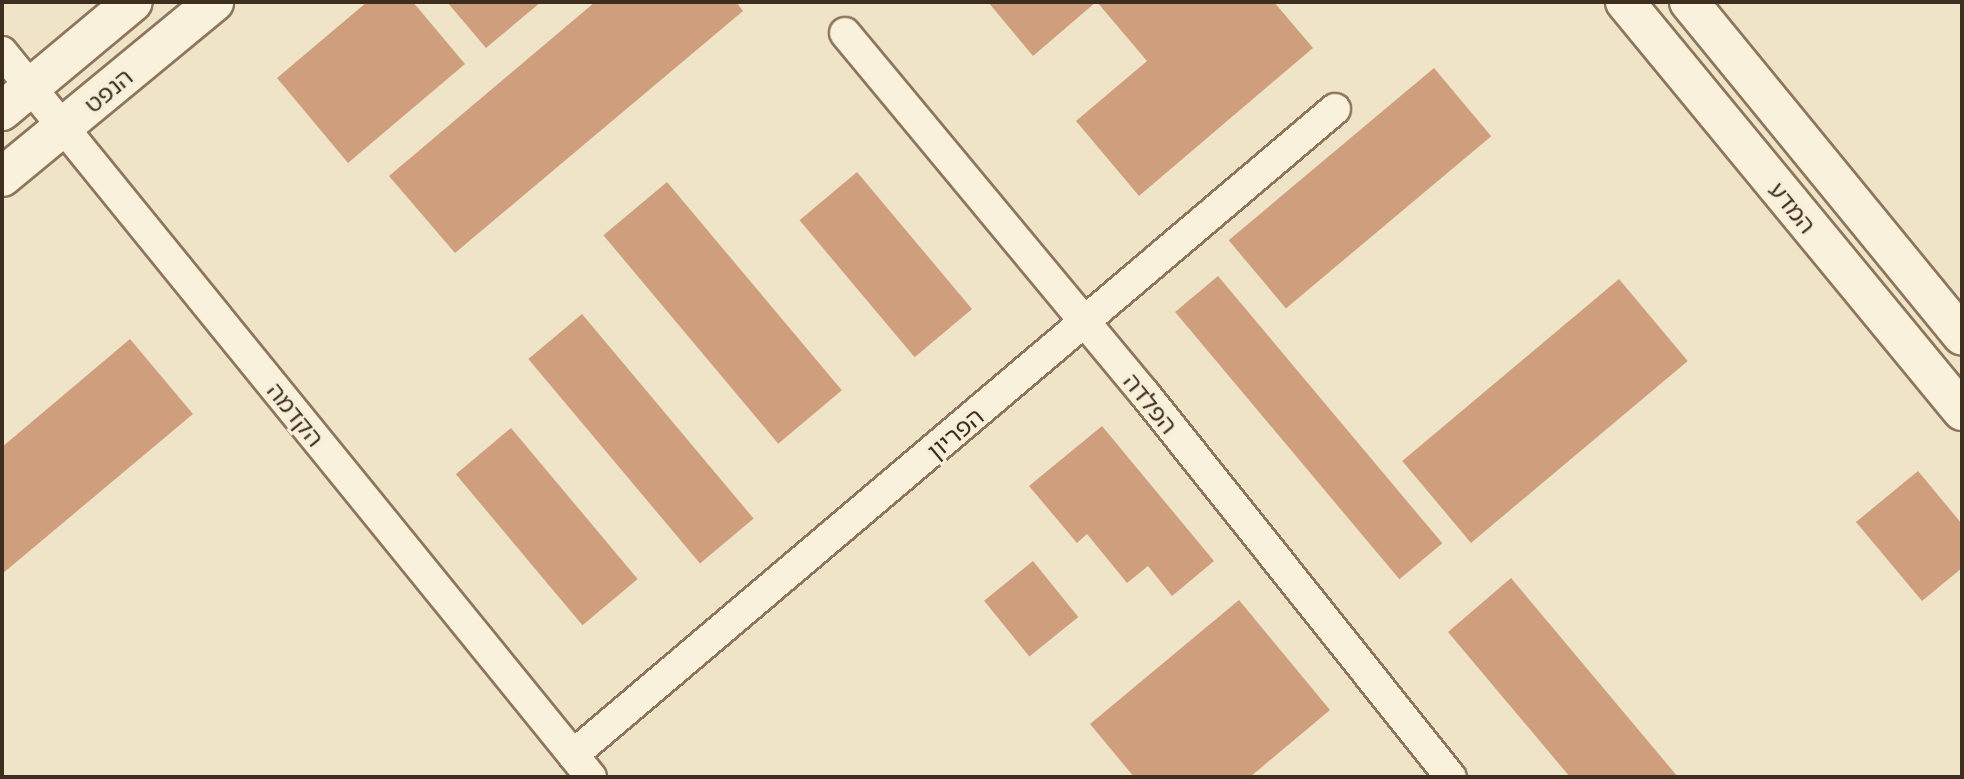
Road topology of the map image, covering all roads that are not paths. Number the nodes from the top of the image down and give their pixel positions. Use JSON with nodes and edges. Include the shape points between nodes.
{"nodes":[{"id":1,"x":133,"y":2,"type":"edge"},
{"id":2,"x":214,"y":2,"type":"edge"},
{"id":3,"x":1625,"y":2,"type":"edge"},
{"id":4,"x":1689,"y":2,"type":"edge"},
{"id":5,"x":845,"y":33,"type":"dead end"},
{"id":6,"x":2,"y":52,"type":"edge"},
{"id":7,"x":31,"y":88,"type":"junction"},
{"id":8,"x":1335,"y":109,"type":"dead end"},
{"id":9,"x":2,"y":111,"type":"edge"},
{"id":10,"x":63,"y":127,"type":"junction"},
{"id":11,"x":2,"y":177,"type":"edge"},
{"id":12,"x":1086,"y":323,"type":"junction"},
{"id":13,"x":1962,"y":335,"type":"edge"},
{"id":14,"x":1962,"y":411,"type":"edge"},
{"id":15,"x":582,"y":766,"type":"edge"},
{"id":16,"x":1451,"y":777,"type":"edge"}],
"edges":[{"from":1,"to":7,"type":"street"},
{"from":2,"to":10,"type":"street","name":"הנפט"},
{"from":3,"to":14,"type":"street","name":"המדע"},
{"from":4,"to":13,"type":"street","name":"המדע"},
{"from":5,"to":12,"type":"street","name":"הפלדה"},
{"from":6,"to":7,"type":"street","name":"הקדמה"},
{"from":7,"to":9,"type":"street"},
{"from":7,"to":10,"type":"street","name":"הקדמה"},
{"from":8,"to":12,"type":"street","name":"הפריון"},
{"from":10,"to":11,"type":"street","name":"הנפט"},
{"from":10,"to":15,"type":"street","name":"הקדמה"},
{"from":12,"to":15,"type":"street","name":"הפריון"},
{"from":12,"to":16,"type":"street","name":"הפלדה"}]}
